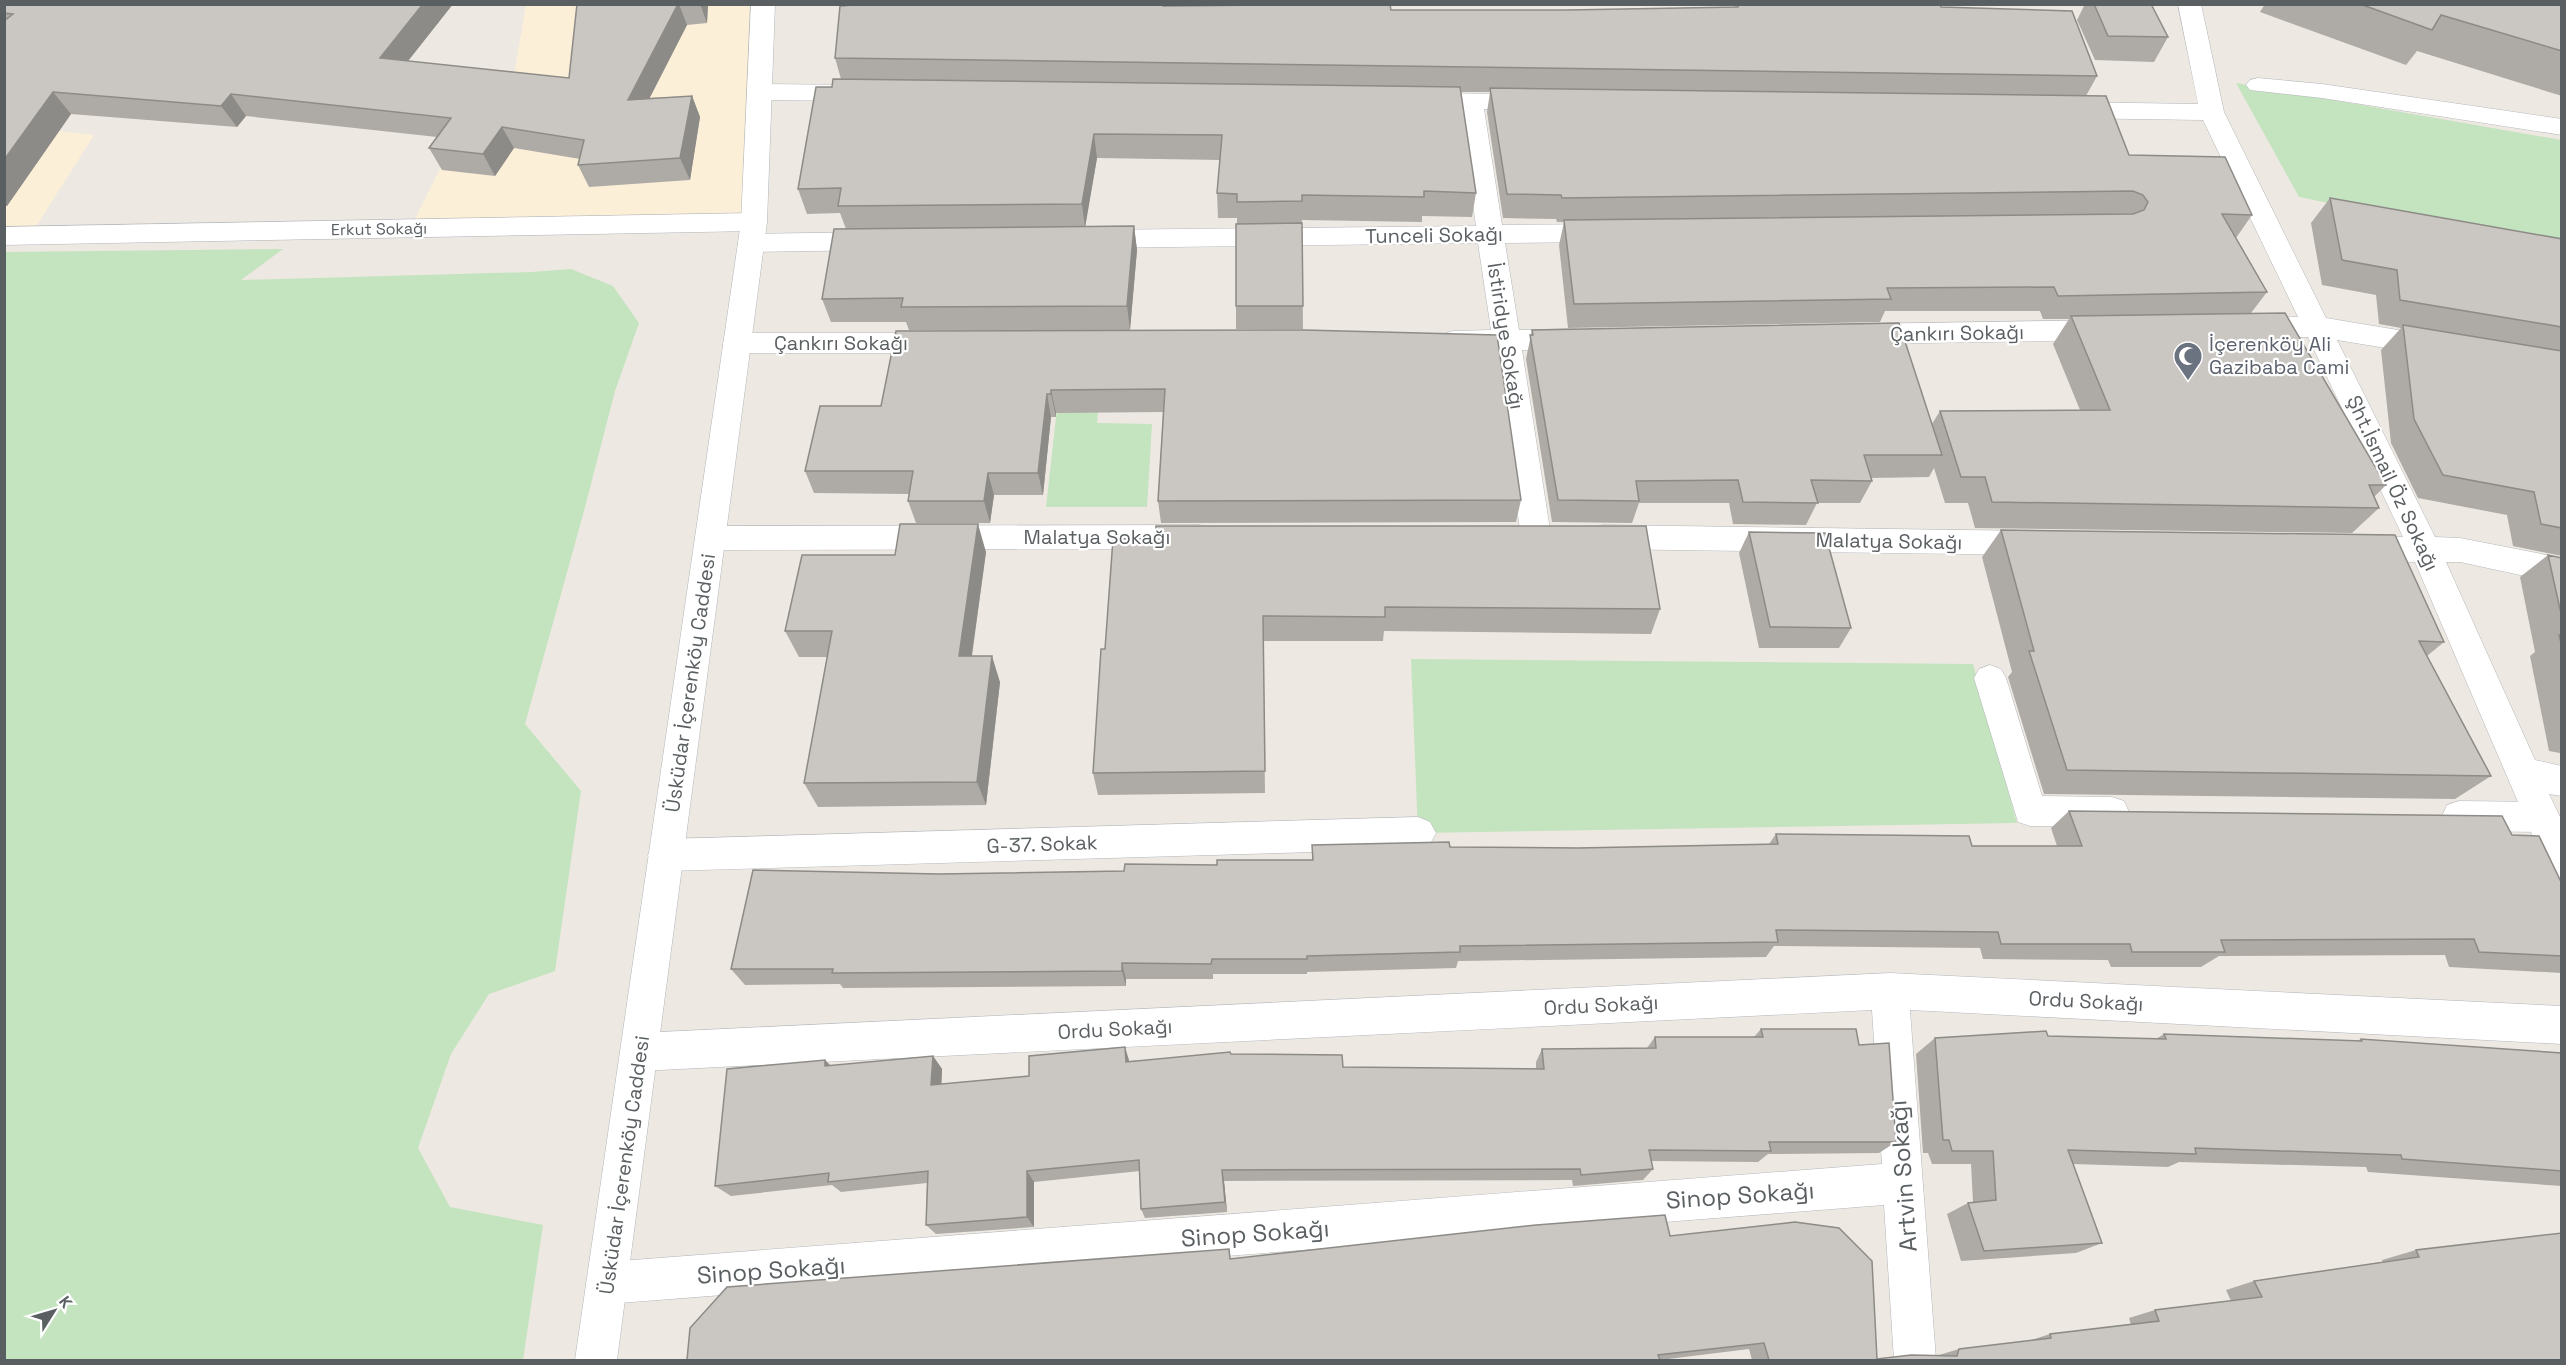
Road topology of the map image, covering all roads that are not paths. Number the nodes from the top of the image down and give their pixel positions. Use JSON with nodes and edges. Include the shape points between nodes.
{"nodes":[{"id":1,"x":763,"y":4,"type":"edge"},
{"id":2,"x":2189,"y":4,"type":"edge"},
{"id":3,"x":2258,"y":85,"type":"dead end"},
{"id":4,"x":760,"y":92,"type":"junction"},
{"id":5,"x":881,"y":93,"type":"edge"},
{"id":6,"x":1398,"y":100,"type":"edge"},
{"id":7,"x":1470,"y":101,"type":"junction"},
{"id":8,"x":1554,"y":103,"type":"edge"},
{"id":9,"x":2044,"y":110,"type":"edge"},
{"id":10,"x":2212,"y":112,"type":"junction"},
{"id":11,"x":2562,"y":127,"type":"edge"},
{"id":12,"x":752,"y":232,"type":"junction"},
{"id":13,"x":1632,"y":232,"type":"edge"},
{"id":14,"x":1490,"y":234,"type":"junction"},
{"id":15,"x":4,"y":236,"type":"edge"},
{"id":16,"x":1062,"y":239,"type":"edge"},
{"id":17,"x":907,"y":241,"type":"edge"},
{"id":18,"x":2318,"y":327,"type":"junction"},
{"id":19,"x":2224,"y":328,"type":"edge"},
{"id":20,"x":2129,"y":330,"type":"edge"},
{"id":21,"x":1830,"y":335,"type":"edge"},
{"id":22,"x":1602,"y":339,"type":"edge"},
{"id":23,"x":1422,"y":341,"type":"edge"},
{"id":24,"x":1506,"y":341,"type":"junction"},
{"id":25,"x":967,"y":342,"type":"edge"},
{"id":26,"x":737,"y":343,"type":"junction"},
{"id":27,"x":2457,"y":350,"type":"edge"},
{"id":28,"x":1545,"y":536,"type":"joint"},
{"id":29,"x":1228,"y":537,"type":"edge"},
{"id":30,"x":710,"y":538,"type":"junction"},
{"id":31,"x":2069,"y":543,"type":"edge"},
{"id":32,"x":2330,"y":547,"type":"edge"},
{"id":33,"x":2425,"y":549,"type":"junction"},
{"id":34,"x":2562,"y":571,"type":"edge"},
{"id":35,"x":1990,"y":678,"type":"dead end"},
{"id":36,"x":2523,"y":772,"type":"junction"},
{"id":37,"x":2562,"y":781,"type":"edge"},
{"id":38,"x":2137,"y":812,"type":"edge"},
{"id":39,"x":2435,"y":815,"type":"edge"},
{"id":40,"x":2542,"y":817,"type":"junction"},
{"id":41,"x":1418,"y":833,"type":"dead end"},
{"id":42,"x":666,"y":855,"type":"junction"},
{"id":43,"x":2562,"y":862,"type":"edge"},
{"id":44,"x":1890,"y":991,"type":"junction"},
{"id":45,"x":2562,"y":1025,"type":"edge"},
{"id":46,"x":639,"y":1052,"type":"junction"},
{"id":47,"x":1903,"y":1183,"type":"junction"},
{"id":48,"x":607,"y":1283,"type":"junction"},
{"id":49,"x":596,"y":1360,"type":"edge"},
{"id":50,"x":1915,"y":1360,"type":"edge"}],
"edges":[{"from":1,"to":4,"type":"street","name":"Üsküdar İçerenköy Caddesi"},
{"from":2,"to":10,"type":"street","name":"Şht.İsmail Öz Sokağı"},
{"from":3,"to":11,"type":"lane"},
{"from":4,"to":5,"type":"street"},
{"from":4,"to":12,"type":"street","name":"Üsküdar İçerenköy Caddesi"},
{"from":6,"to":7,"type":"street"},
{"from":7,"to":8,"type":"street"},
{"from":7,"to":14,"type":"street","name":"İstiridye Sokağı"},
{"from":9,"to":10,"type":"street"},
{"from":10,"to":18,"type":"street","name":"Şht.İsmail Öz Sokağı"},
{"from":12,"to":15,"type":"street","name":"Erkut Sokağı"},
{"from":12,"to":17,"type":"street"},
{"from":12,"to":26,"type":"street","name":"Üsküdar İçerenköy Caddesi"},
{"from":13,"to":14,"type":"street","name":"Tunceli Sokağı"},
{"from":14,"to":16,"type":"street","name":"Tunceli Sokağı"},
{"from":14,"to":24,"type":"street","name":"İstiridye Sokağı"},
{"from":18,"to":19,"type":"street"},
{"from":18,"to":27,"type":"street"},
{"from":18,"to":33,"type":"street","name":"Şht.İsmail Öz Sokağı"},
{"from":20,"to":21,"type":"street","name":"Çankırı Sokağı"},
{"from":22,"to":24,"type":"street"},
{"from":23,"to":24,"type":"street"},
{"from":24,"to":28,"type":"street","name":"İstiridye Sokağı"},
{"from":25,"to":26,"type":"street","name":"Çankırı Sokağı"},
{"from":26,"to":30,"type":"street","name":"Üsküdar İçerenköy Caddesi"},
{"from":28,"to":31,"type":"street","name":"Malatya Sokağı"},
{"from":29,"to":30,"type":"street","name":"Malatya Sokağı"},
{"from":30,"to":42,"type":"street","name":"Üsküdar İçerenköy Caddesi"},
{"from":32,"to":33,"type":"street"},
{"from":33,"to":34,"type":"street","via":[[2460,550]]},
{"from":33,"to":36,"type":"street","name":"Şht.İsmail Öz Sokağı"},
{"from":35,"to":38,"type":"lane","via":[[2030,811]]},
{"from":36,"to":37,"type":"street"},
{"from":36,"to":40,"type":"street","name":"Şht.İsmail Öz Sokağı"},
{"from":39,"to":40,"type":"lane"},
{"from":40,"to":43,"type":"street","name":"Şht.İsmail Öz Sokağı"},
{"from":41,"to":42,"type":"street","name":"G-37. Sokak"},
{"from":42,"to":46,"type":"street","name":"Üsküdar İçerenköy Caddesi"},
{"from":44,"to":45,"type":"street","name":"Ordu Sokağı"},
{"from":44,"to":46,"type":"street","name":"Ordu Sokağı"},
{"from":44,"to":47,"type":"street","name":"Artvin Sokağı"},
{"from":46,"to":48,"type":"street","name":"Üsküdar İçerenköy Caddesi"},
{"from":47,"to":48,"type":"street","name":"Sinop Sokağı"},
{"from":47,"to":50,"type":"street","name":"Artvin Sokağı"},
{"from":48,"to":49,"type":"street","name":"Üsküdar İçerenköy Caddesi"}]}
